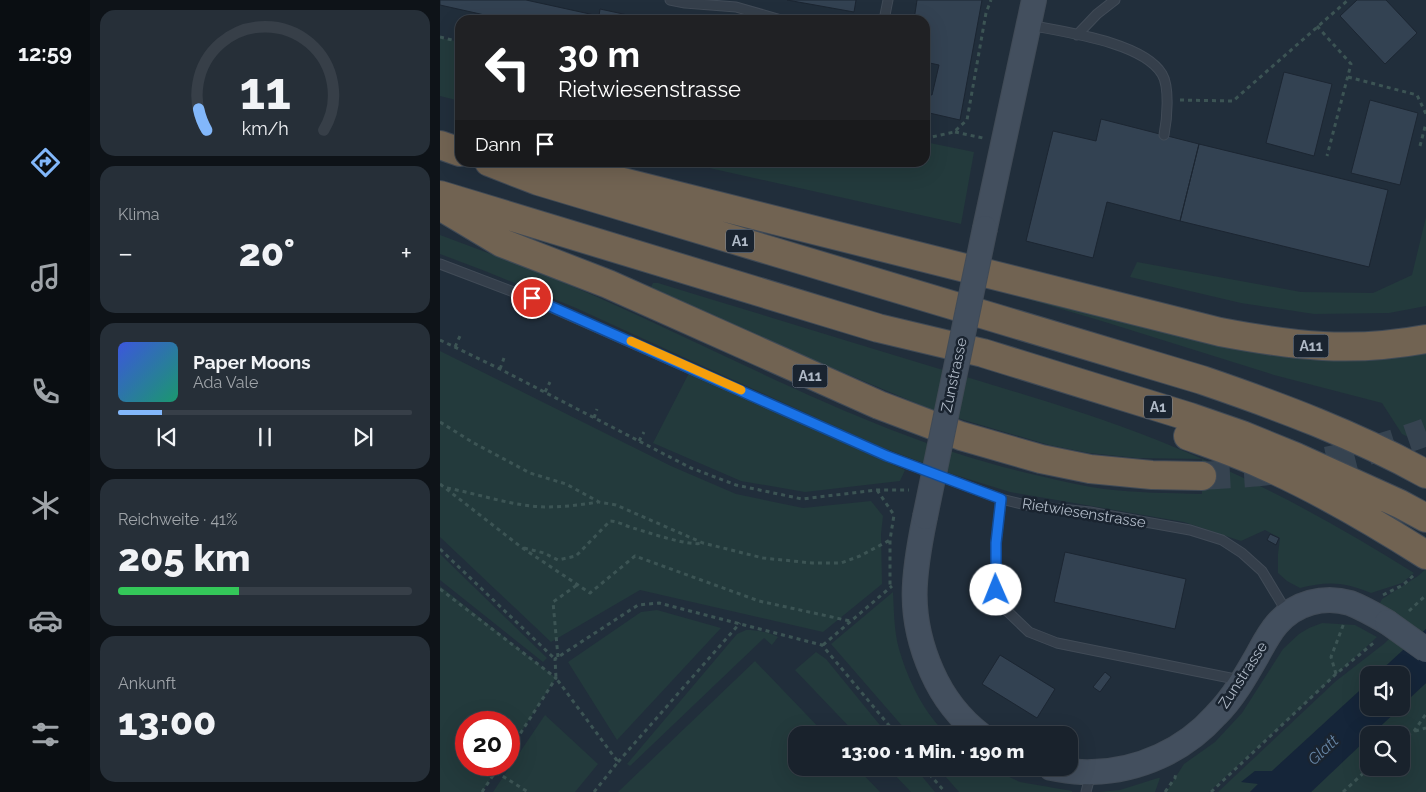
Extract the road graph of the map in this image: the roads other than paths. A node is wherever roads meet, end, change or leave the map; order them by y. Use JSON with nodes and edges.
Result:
{"nodes":[{"id":1,"x":670,"y":0,"type":"edge"},
{"id":2,"x":754,"y":0,"type":"edge"},
{"id":3,"x":888,"y":0,"type":"edge"},
{"id":4,"x":1034,"y":0,"type":"edge"},
{"id":5,"x":1115,"y":0,"type":"edge"},
{"id":6,"x":751,"y":11,"type":"junction"},
{"id":7,"x":764,"y":15,"type":"edge"},
{"id":8,"x":885,"y":15,"type":"edge"},
{"id":9,"x":1028,"y":24,"type":"junction"},
{"id":10,"x":1077,"y":35,"type":"junction"},
{"id":11,"x":1164,"y":135,"type":"dead end"},
{"id":12,"x":440,"y":144,"type":"edge"},
{"id":13,"x":455,"y":146,"type":"edge"},
{"id":14,"x":455,"y":150,"type":"edge"},
{"id":15,"x":501,"y":167,"type":"edge"},
{"id":16,"x":559,"y":167,"type":"edge"},
{"id":17,"x":440,"y":195,"type":"edge"},
{"id":18,"x":440,"y":206,"type":"edge"},
{"id":19,"x":440,"y":264,"type":"edge"},
{"id":20,"x":878,"y":328,"type":"junction"},
{"id":21,"x":1426,"y":339,"type":"edge"},
{"id":22,"x":1426,"y":474,"type":"edge"},
{"id":23,"x":1202,"y":476,"type":"tunnel mouth"},
{"id":24,"x":1001,"y":499,"type":"junction"},
{"id":25,"x":1426,"y":518,"type":"edge"},
{"id":26,"x":1419,"y":556,"type":"edge"},
{"id":27,"x":1288,"y":614,"type":"junction"},
{"id":28,"x":1426,"y":650,"type":"edge"},
{"id":29,"x":1242,"y":681,"type":"junction"},
{"id":30,"x":971,"y":726,"type":"edge"},
{"id":31,"x":1072,"y":776,"type":"edge"},
{"id":32,"x":1088,"y":782,"type":"edge"}],
"edges":[{"from":1,"to":6,"type":"lane"},
{"from":2,"to":6,"type":"lane"},
{"from":3,"to":8,"type":"lane"},
{"from":4,"to":9,"type":"street","name":"Zunstrasse"},
{"from":5,"to":10,"type":"lane"},
{"from":6,"to":7,"type":"lane"},
{"from":9,"to":10,"type":"lane"},
{"from":9,"to":30,"type":"street","name":"Zunstrasse","bridge":true},
{"from":10,"to":11,"type":"lane"},
{"from":12,"to":13,"type":"highway"},
{"from":12,"to":14,"type":"highway"},
{"from":15,"to":22,"type":"highway","number":"A1"},
{"from":16,"to":21,"type":"highway","number":"A11"},
{"from":17,"to":20,"type":"highway","number":"A1"},
{"from":18,"to":23,"type":"highway","number":"A11"},
{"from":19,"to":24,"type":"lane","name":"Rietwiesenstrasse"},
{"from":20,"to":25,"type":"highway","number":"A1"},
{"from":20,"to":26,"type":"highway"},
{"from":24,"to":27,"type":"lane","name":"Rietwiesenstrasse"},
{"from":24,"to":29,"type":"lane"},
{"from":27,"to":28,"type":"street","name":"Zunstrasse","bridge":true},
{"from":27,"to":29,"type":"street","name":"Zunstrasse"},
{"from":29,"to":32,"type":"street","name":"Zunstrasse"},
{"from":31,"to":32,"type":"street","name":"Zunstrasse"}]}
